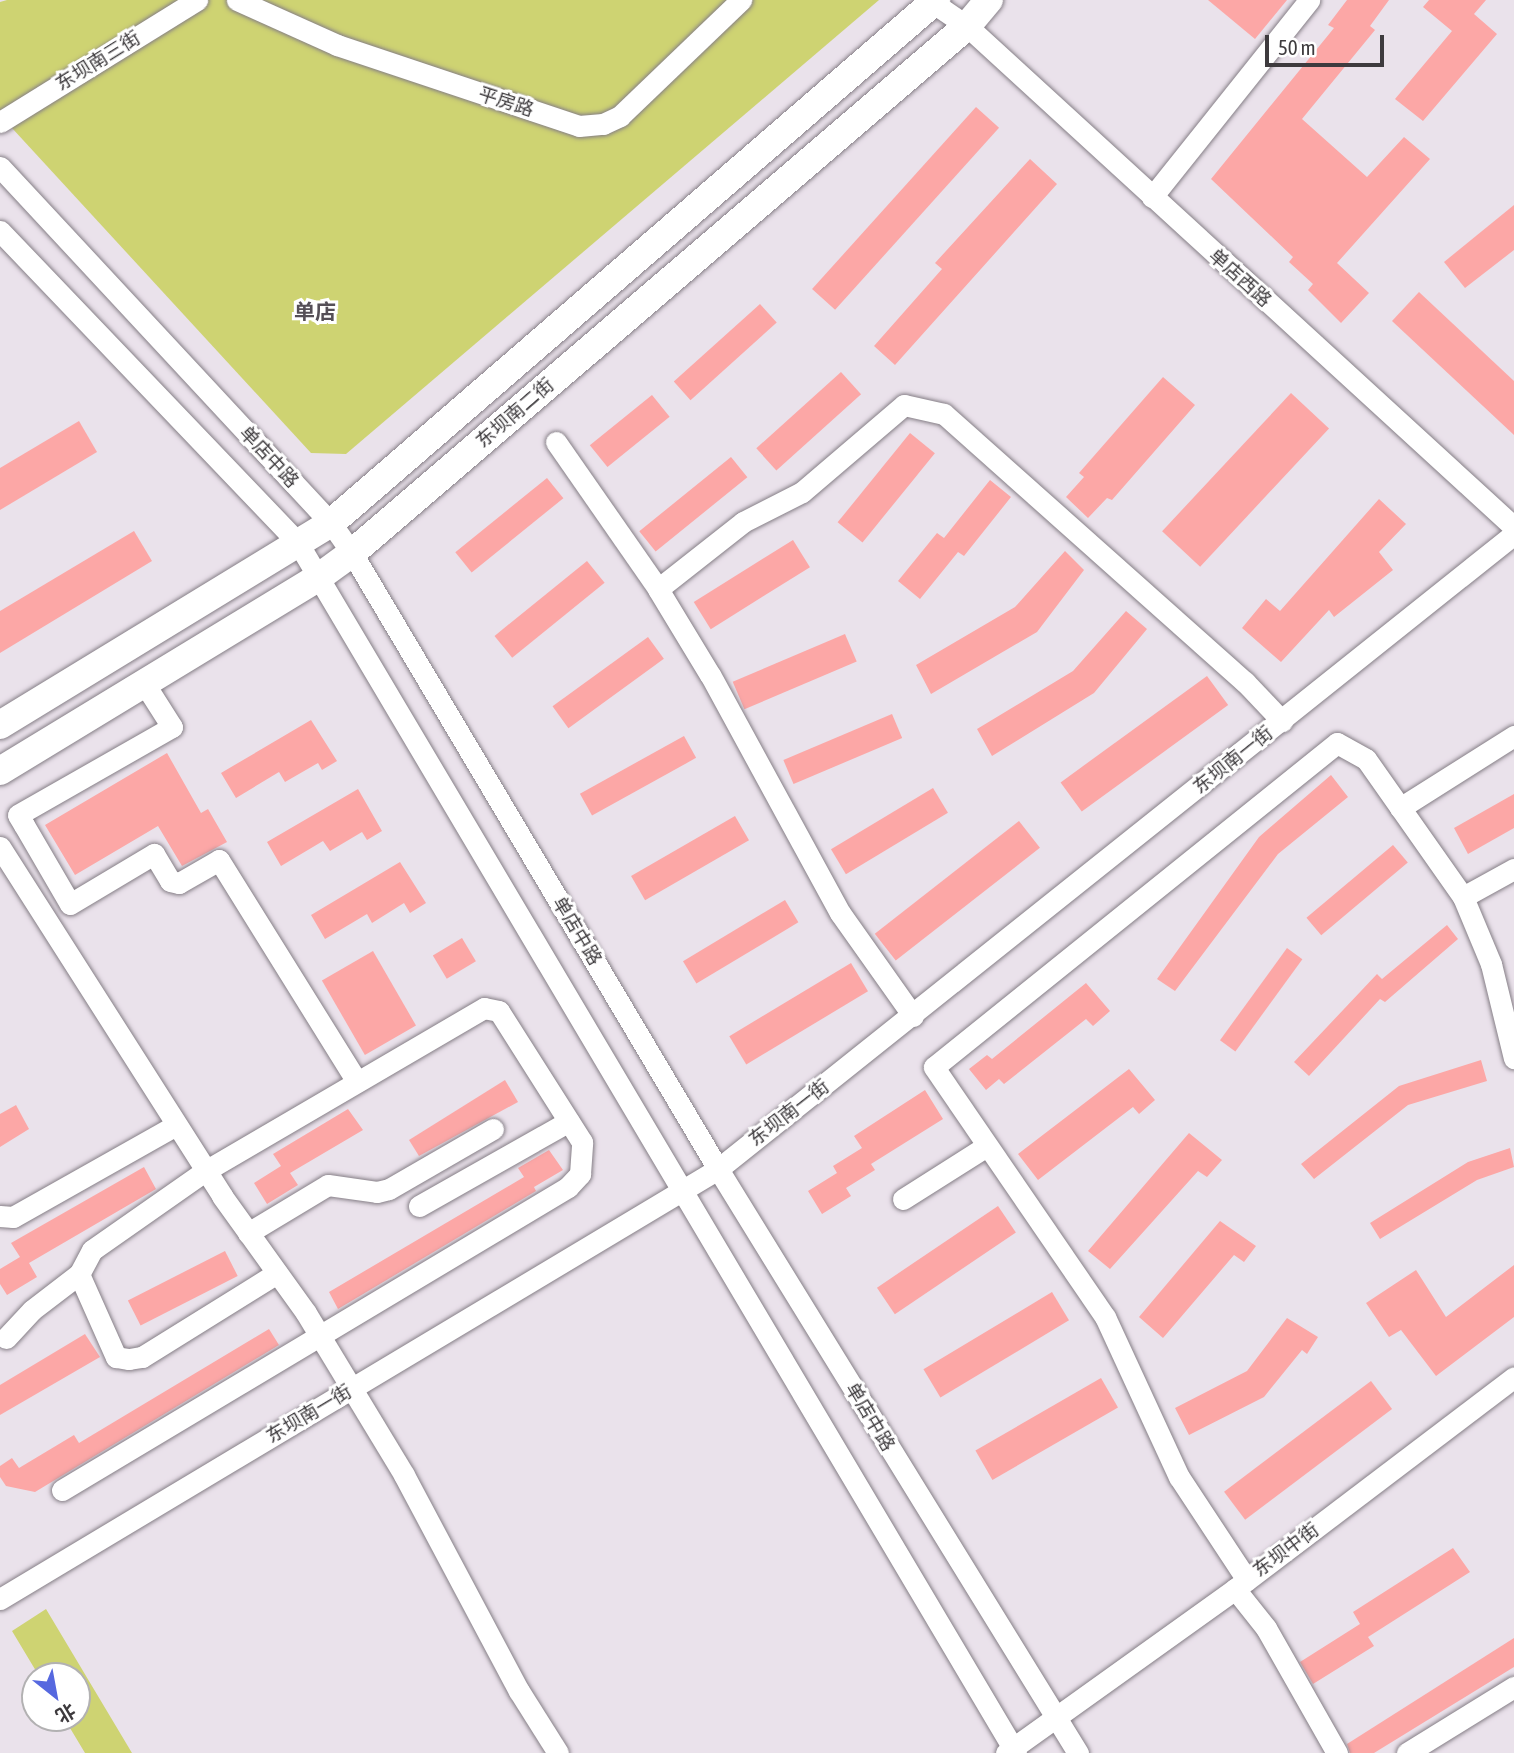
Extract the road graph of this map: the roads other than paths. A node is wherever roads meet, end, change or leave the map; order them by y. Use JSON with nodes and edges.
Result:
{"nodes":[{"id":1,"x":197,"y":0,"type":"edge"},
{"id":2,"x":237,"y":0,"type":"edge"},
{"id":3,"x":741,"y":0,"type":"edge"},
{"id":4,"x":989,"y":0,"type":"edge"},
{"id":5,"x":1309,"y":0,"type":"edge"},
{"id":6,"x":937,"y":1,"type":"edge"},
{"id":7,"x":967,"y":26,"type":"junction"},
{"id":8,"x":0,"y":122,"type":"edge"},
{"id":9,"x":0,"y":167,"type":"edge"},
{"id":10,"x":1152,"y":197,"type":"junction"},
{"id":11,"x":0,"y":231,"type":"edge"},
{"id":12,"x":556,"y":442,"type":"dead end"},
{"id":13,"x":331,"y":523,"type":"junction"},
{"id":14,"x":1514,"y":527,"type":"edge"},
{"id":15,"x":1514,"y":534,"type":"edge"},
{"id":16,"x":298,"y":543,"type":"junction"},
{"id":17,"x":352,"y":552,"type":"junction"},
{"id":18,"x":320,"y":578,"type":"junction"},
{"id":19,"x":658,"y":589,"type":"junction"},
{"id":20,"x":144,"y":683,"type":"junction"},
{"id":21,"x":1282,"y":720,"type":"junction"},
{"id":22,"x":0,"y":725,"type":"edge"},
{"id":23,"x":1514,"y":736,"type":"edge"},
{"id":24,"x":0,"y":771,"type":"edge"},
{"id":25,"x":1400,"y":807,"type":"junction"},
{"id":26,"x":9,"y":819,"type":"edge"},
{"id":27,"x":2,"y":854,"type":"edge"},
{"id":28,"x":1514,"y":869,"type":"edge"},
{"id":29,"x":1463,"y":897,"type":"junction"},
{"id":30,"x":913,"y":1016,"type":"junction"},
{"id":31,"x":1514,"y":1058,"type":"edge"},
{"id":32,"x":357,"y":1082,"type":"junction"},
{"id":33,"x":569,"y":1121,"type":"junction"},
{"id":34,"x":176,"y":1125,"type":"junction"},
{"id":35,"x":492,"y":1129,"type":"dead end"},
{"id":36,"x":985,"y":1147,"type":"junction"},
{"id":37,"x":718,"y":1169,"type":"junction"},
{"id":38,"x":205,"y":1171,"type":"junction"},
{"id":39,"x":680,"y":1192,"type":"junction"},
{"id":40,"x":903,"y":1199,"type":"dead end"},
{"id":41,"x":419,"y":1206,"type":"dead end"},
{"id":42,"x":0,"y":1216,"type":"edge"},
{"id":43,"x":248,"y":1233,"type":"junction"},
{"id":44,"x":277,"y":1273,"type":"junction"},
{"id":45,"x":79,"y":1274,"type":"junction"},
{"id":46,"x":320,"y":1336,"type":"junction"},
{"id":47,"x":6,"y":1338,"type":"dead end"},
{"id":48,"x":1514,"y":1377,"type":"edge"},
{"id":49,"x":352,"y":1388,"type":"junction"},
{"id":50,"x":62,"y":1490,"type":"dead end"},
{"id":51,"x":1241,"y":1585,"type":"junction"},
{"id":52,"x":0,"y":1599,"type":"edge"},
{"id":53,"x":1514,"y":1687,"type":"edge"},
{"id":54,"x":1055,"y":1720,"type":"junction"},
{"id":55,"x":1015,"y":1752,"type":"edge"},
{"id":56,"x":558,"y":1753,"type":"edge"},
{"id":57,"x":1078,"y":1753,"type":"edge"},
{"id":58,"x":1337,"y":1753,"type":"edge"},
{"id":59,"x":1407,"y":1753,"type":"edge"}],
"edges":[{"from":1,"to":8,"type":"street","name":"东坝南三街"},
{"from":2,"to":3,"type":"street","name":"平房路"},
{"from":4,"to":7,"type":"main road","name":"东坝南二街"},
{"from":5,"to":10,"type":"street"},
{"from":6,"to":7,"type":"street","name":"单店西路"},
{"from":6,"to":13,"type":"main road","name":"东坝南二街"},
{"from":7,"to":10,"type":"street","name":"单店西路"},
{"from":7,"to":17,"type":"main road","name":"东坝南二街"},
{"from":9,"to":13,"type":"street","name":"单店中路"},
{"from":10,"to":14,"type":"street","name":"单店西路"},
{"from":11,"to":16,"type":"street","name":"单店中路"},
{"from":12,"to":19,"type":"street"},
{"from":13,"to":16,"type":"main road","name":"东坝南二街"},
{"from":13,"to":17,"type":"street","name":"单店中路"},
{"from":15,"to":21,"type":"street","name":"东坝南一街"},
{"from":16,"to":18,"type":"street","name":"单店中路"},
{"from":16,"to":22,"type":"main road","name":"东坝南二街"},
{"from":17,"to":18,"type":"main road","name":"东坝南二街"},
{"from":17,"to":37,"type":"street","name":"单店中路"},
{"from":18,"to":20,"type":"main road","name":"东坝南二街"},
{"from":18,"to":39,"type":"street","name":"单店中路"},
{"from":19,"to":21,"type":"street"},
{"from":19,"to":30,"type":"street"},
{"from":20,"to":24,"type":"main road","name":"东坝南二街"},
{"from":20,"to":26,"type":"street"},
{"from":21,"to":30,"type":"street","name":"东坝南一街"},
{"from":23,"to":25,"type":"street"},
{"from":25,"to":29,"type":"street"},
{"from":25,"to":36,"type":"street"},
{"from":26,"to":32,"type":"street"},
{"from":27,"to":34,"type":"street"},
{"from":28,"to":29,"type":"street"},
{"from":29,"to":31,"type":"street"},
{"from":30,"to":37,"type":"street","name":"东坝南一街"},
{"from":32,"to":33,"type":"street"},
{"from":32,"to":38,"type":"street"},
{"from":33,"to":41,"type":"street"},
{"from":33,"to":46,"type":"street"},
{"from":34,"to":38,"type":"street"},
{"from":34,"to":42,"type":"street"},
{"from":35,"to":43,"type":"street"},
{"from":36,"to":40,"type":"street"},
{"from":36,"to":51,"type":"street"},
{"from":37,"to":39,"type":"street","name":"东坝南一街"},
{"from":37,"to":54,"type":"street","name":"单店中路"},
{"from":38,"to":43,"type":"street"},
{"from":38,"to":45,"type":"street"},
{"from":39,"to":49,"type":"street","name":"东坝南一街"},
{"from":39,"to":55,"type":"street","name":"单店中路"},
{"from":43,"to":44,"type":"street"},
{"from":44,"to":45,"type":"street"},
{"from":44,"to":46,"type":"street"},
{"from":45,"to":47,"type":"street"},
{"from":46,"to":49,"type":"street"},
{"from":46,"to":50,"type":"street"},
{"from":48,"to":51,"type":"street","name":"东坝中街"},
{"from":49,"to":52,"type":"street","name":"东坝南一街"},
{"from":49,"to":56,"type":"street"},
{"from":51,"to":54,"type":"street","name":"东坝中街"},
{"from":51,"to":58,"type":"street"},
{"from":53,"to":59,"type":"street"},
{"from":54,"to":55,"type":"street","name":"东坝中街"},
{"from":54,"to":57,"type":"street","name":"单店中路"}]}
